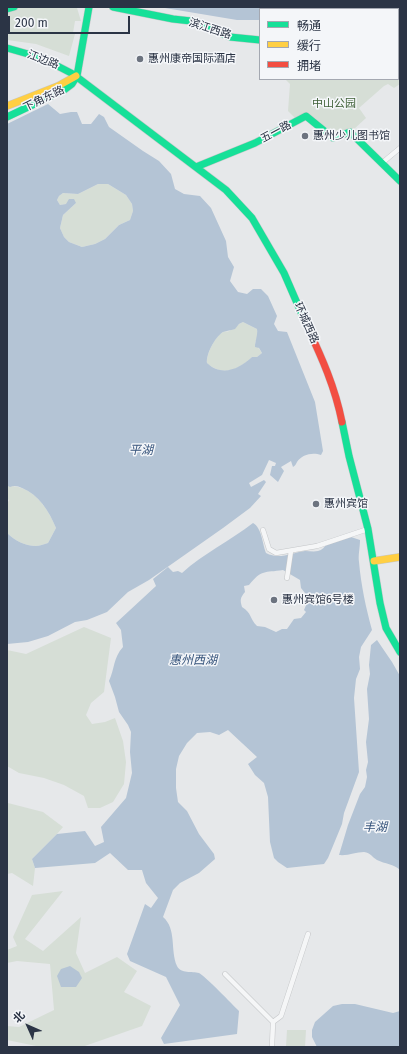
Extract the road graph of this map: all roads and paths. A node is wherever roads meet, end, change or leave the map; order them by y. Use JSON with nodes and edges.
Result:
{"nodes":[{"id":1,"x":14,"y":7,"type":"edge"},
{"id":2,"x":89,"y":7,"type":"edge"},
{"id":3,"x":113,"y":7,"type":"edge"},
{"id":4,"x":7,"y":9,"type":"edge"},
{"id":5,"x":259,"y":40,"type":"edge"},
{"id":6,"x":7,"y":48,"type":"edge"},
{"id":7,"x":77,"y":76,"type":"junction"},
{"id":8,"x":7,"y":106,"type":"edge"},
{"id":9,"x":7,"y":117,"type":"edge"},
{"id":10,"x":400,"y":148,"type":"edge"},
{"id":11,"x":382,"y":163,"type":"junction"},
{"id":12,"x":196,"y":167,"type":"junction"},
{"id":13,"x":400,"y":181,"type":"edge"},
{"id":14,"x":368,"y":529,"type":"junction"},
{"id":15,"x":262,"y":530,"type":"dead end"},
{"id":16,"x":291,"y":551,"type":"junction"},
{"id":17,"x":400,"y":557,"type":"edge"},
{"id":18,"x":374,"y":561,"type":"junction"},
{"id":19,"x":287,"y":578,"type":"dead end"},
{"id":20,"x":400,"y":652,"type":"edge"},
{"id":21,"x":308,"y":934,"type":"dead end"},
{"id":22,"x":225,"y":974,"type":"dead end"},
{"id":23,"x":273,"y":1022,"type":"junction"},
{"id":24,"x":272,"y":1047,"type":"edge"}],
"edges":[{"from":1,"to":4,"type":"main road"},
{"from":2,"to":7,"type":"main road"},
{"from":3,"to":5,"type":"main road","name":"滨江西路"},
{"from":6,"to":7,"type":"main road","name":"江边路"},
{"from":7,"to":8,"type":"main road","name":"下角东路"},
{"from":7,"to":9,"type":"main road","name":"下角东路"},
{"from":7,"to":12,"type":"main road","name":"环城西路"},
{"from":10,"to":11,"type":"street"},
{"from":11,"to":12,"type":"main road","name":"五一路"},
{"from":11,"to":13,"type":"main road"},
{"from":12,"to":14,"type":"main road","name":"环城西路"},
{"from":14,"to":16,"type":"street"},
{"from":14,"to":18,"type":"main road","name":"环城西路"},
{"from":15,"to":16,"type":"street"},
{"from":16,"to":19,"type":"street"},
{"from":17,"to":18,"type":"main road"},
{"from":18,"to":20,"type":"main road","name":"环城西路"},
{"from":21,"to":23,"type":"street"},
{"from":22,"to":23,"type":"street"},
{"from":23,"to":24,"type":"street"}]}
